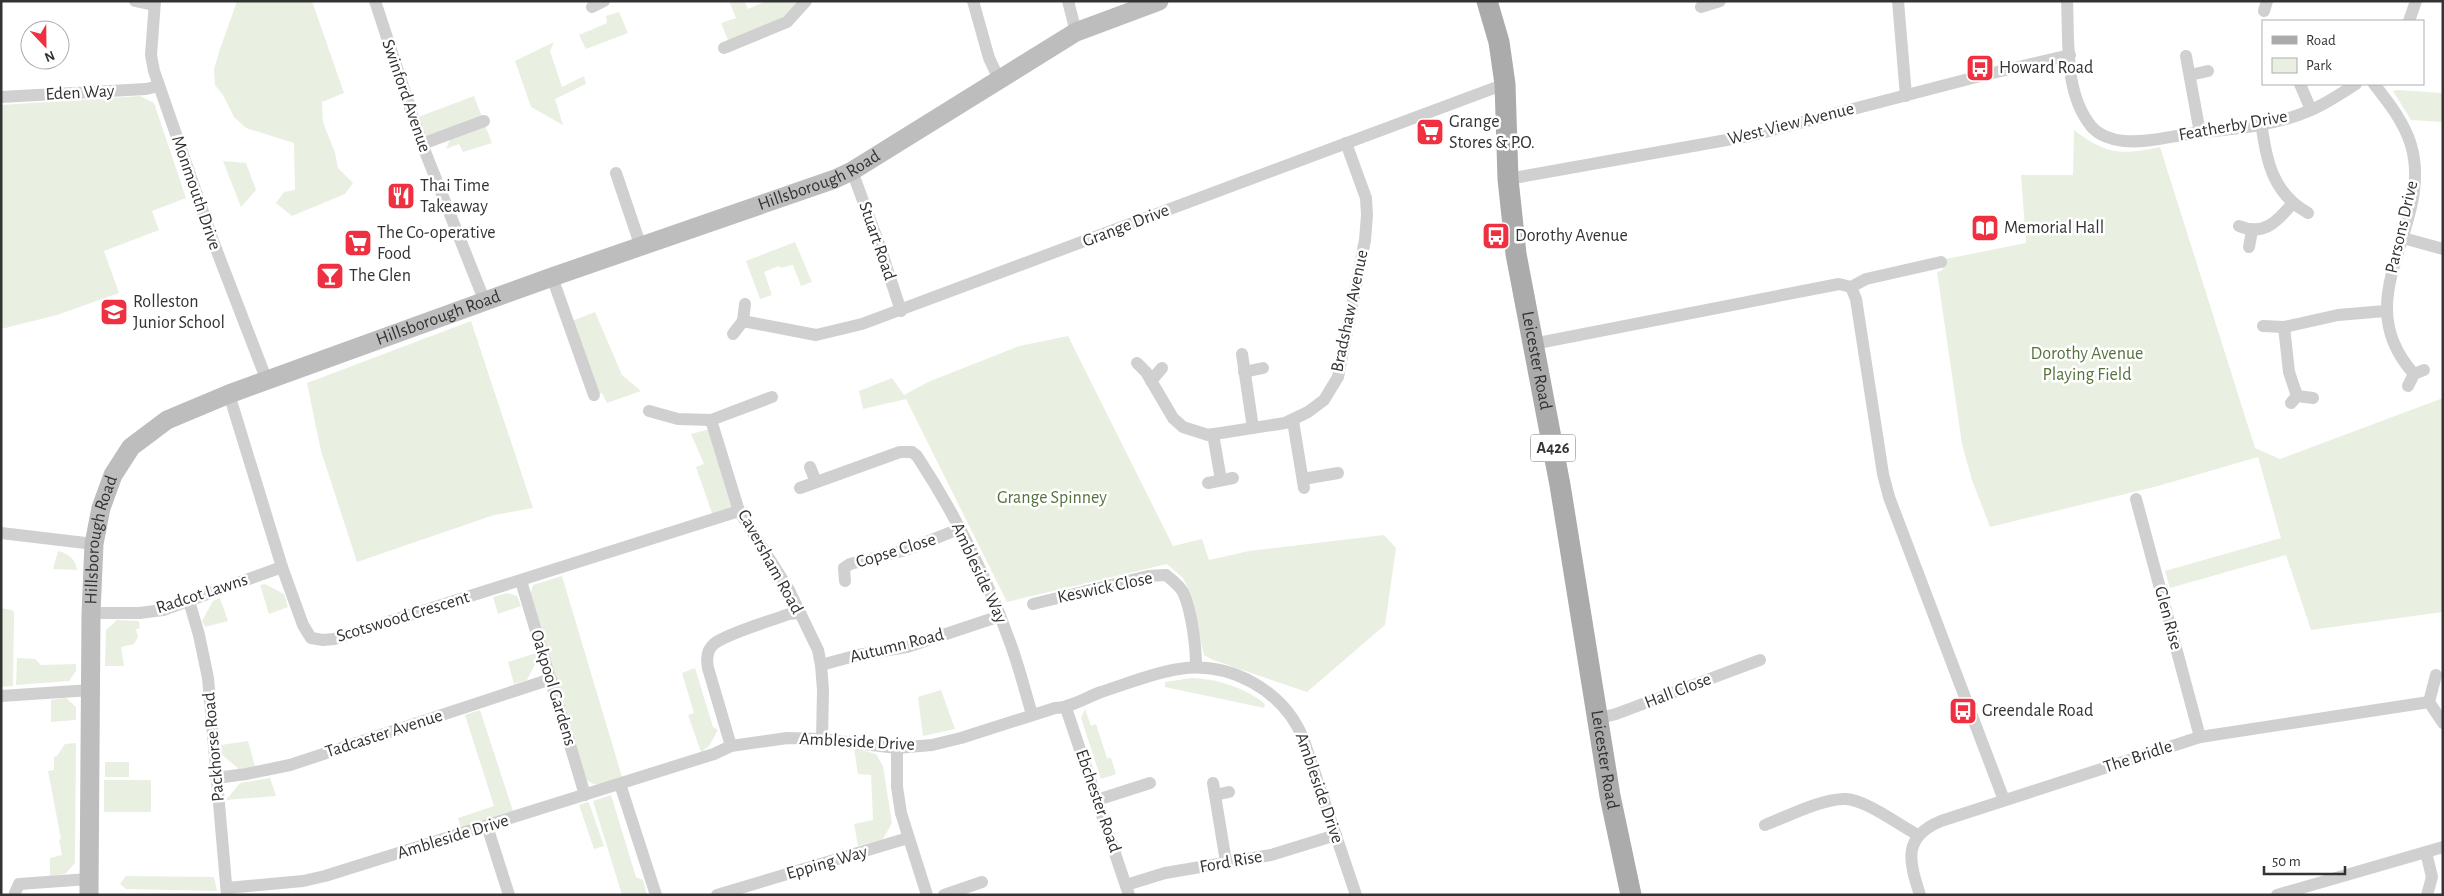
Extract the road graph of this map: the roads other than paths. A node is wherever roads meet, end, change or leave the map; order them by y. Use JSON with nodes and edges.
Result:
{"nodes":[{"id":1,"x":135,"y":1,"type":"edge"},
{"id":2,"x":375,"y":1,"type":"edge"},
{"id":3,"x":806,"y":1,"type":"edge"},
{"id":4,"x":973,"y":1,"type":"edge"},
{"id":5,"x":1068,"y":1,"type":"edge"},
{"id":6,"x":1159,"y":1,"type":"edge"},
{"id":7,"x":1487,"y":1,"type":"edge"},
{"id":8,"x":1720,"y":1,"type":"edge"},
{"id":9,"x":1898,"y":1,"type":"edge"},
{"id":10,"x":2067,"y":1,"type":"edge"},
{"id":11,"x":2416,"y":1,"type":"edge"},
{"id":12,"x":154,"y":3,"type":"edge"},
{"id":13,"x":1701,"y":7,"type":"dead end"},
{"id":14,"x":2409,"y":20,"type":"edge"},
{"id":15,"x":1076,"y":32,"type":"junction"},
{"id":16,"x":724,"y":48,"type":"dead end"},
{"id":17,"x":2070,"y":55,"type":"junction"},
{"id":18,"x":2186,"y":56,"type":"dead end"},
{"id":19,"x":2208,"y":71,"type":"dead end"},
{"id":20,"x":2190,"y":75,"type":"junction"},
{"id":21,"x":1000,"y":79,"type":"junction"},
{"id":22,"x":1505,"y":84,"type":"junction"},
{"id":23,"x":2300,"y":85,"type":"edge"},
{"id":24,"x":2354,"y":85,"type":"edge"},
{"id":25,"x":2375,"y":85,"type":"edge"},
{"id":26,"x":159,"y":86,"type":"junction"},
{"id":27,"x":1906,"y":96,"type":"junction"},
{"id":28,"x":1,"y":97,"type":"edge"},
{"id":29,"x":2311,"y":110,"type":"junction"},
{"id":30,"x":484,"y":122,"type":"dead end"},
{"id":31,"x":2261,"y":124,"type":"junction"},
{"id":32,"x":2200,"y":133,"type":"junction"},
{"id":33,"x":1346,"y":143,"type":"junction"},
{"id":34,"x":422,"y":144,"type":"junction"},
{"id":35,"x":852,"y":171,"type":"junction"},
{"id":36,"x":616,"y":173,"type":"dead end"},
{"id":37,"x":1508,"y":179,"type":"junction"},
{"id":38,"x":2292,"y":204,"type":"junction"},
{"id":39,"x":2308,"y":213,"type":"dead end"},
{"id":40,"x":2238,"y":226,"type":"dead end"},
{"id":41,"x":2252,"y":231,"type":"junction"},
{"id":42,"x":2403,"y":238,"type":"junction"},
{"id":43,"x":641,"y":247,"type":"junction"},
{"id":44,"x":2249,"y":247,"type":"dead end"},
{"id":45,"x":2443,"y":249,"type":"edge"},
{"id":46,"x":1941,"y":262,"type":"dead end"},
{"id":47,"x":552,"y":277,"type":"junction"},
{"id":48,"x":1851,"y":287,"type":"junction"},
{"id":49,"x":485,"y":302,"type":"junction"},
{"id":50,"x":745,"y":304,"type":"dead end"},
{"id":51,"x":901,"y":311,"type":"junction"},
{"id":52,"x":2385,"y":311,"type":"junction"},
{"id":53,"x":742,"y":321,"type":"junction"},
{"id":54,"x":2263,"y":326,"type":"dead end"},
{"id":55,"x":2284,"y":327,"type":"junction"},
{"id":56,"x":733,"y":334,"type":"dead end"},
{"id":57,"x":1533,"y":344,"type":"junction"},
{"id":58,"x":1242,"y":354,"type":"dead end"},
{"id":59,"x":1137,"y":362,"type":"dead end"},
{"id":60,"x":1162,"y":368,"type":"dead end"},
{"id":61,"x":1263,"y":368,"type":"dead end"},
{"id":62,"x":1244,"y":372,"type":"junction"},
{"id":63,"x":267,"y":380,"type":"junction"},
{"id":64,"x":1151,"y":382,"type":"junction"},
{"id":65,"x":2408,"y":386,"type":"dead end"},
{"id":66,"x":228,"y":394,"type":"junction"},
{"id":67,"x":594,"y":395,"type":"dead end"},
{"id":68,"x":772,"y":397,"type":"dead end"},
{"id":69,"x":2313,"y":398,"type":"dead end"},
{"id":70,"x":648,"y":411,"type":"dead end"},
{"id":71,"x":711,"y":420,"type":"junction"},
{"id":72,"x":1293,"y":420,"type":"junction"},
{"id":73,"x":1254,"y":428,"type":"junction"},
{"id":74,"x":1213,"y":434,"type":"junction"},
{"id":75,"x":810,"y":466,"type":"dead end"},
{"id":76,"x":1338,"y":473,"type":"dead end"},
{"id":77,"x":816,"y":482,"type":"junction"},
{"id":78,"x":1208,"y":483,"type":"dead end"},
{"id":79,"x":800,"y":488,"type":"dead end"},
{"id":80,"x":2136,"y":499,"type":"dead end"},
{"id":81,"x":739,"y":511,"type":"junction"},
{"id":82,"x":959,"y":529,"type":"junction"},
{"id":83,"x":1,"y":533,"type":"edge"},
{"id":84,"x":94,"y":544,"type":"junction"},
{"id":85,"x":282,"y":567,"type":"junction"},
{"id":86,"x":841,"y":570,"type":"dead end"},
{"id":87,"x":521,"y":581,"type":"junction"},
{"id":88,"x":189,"y":601,"type":"junction"},
{"id":89,"x":1033,"y":604,"type":"dead end"},
{"id":90,"x":91,"y":613,"type":"junction"},
{"id":91,"x":798,"y":613,"type":"junction"},
{"id":92,"x":1000,"y":616,"type":"junction"},
{"id":93,"x":1760,"y":660,"type":"dead end"},
{"id":94,"x":822,"y":666,"type":"junction"},
{"id":95,"x":1196,"y":667,"type":"junction"},
{"id":96,"x":2436,"y":675,"type":"dead end"},
{"id":97,"x":551,"y":679,"type":"junction"},
{"id":98,"x":91,"y":690,"type":"junction"},
{"id":99,"x":1,"y":696,"type":"edge"},
{"id":100,"x":2430,"y":702,"type":"junction"},
{"id":101,"x":1066,"y":708,"type":"junction"},
{"id":102,"x":1032,"y":714,"type":"junction"},
{"id":103,"x":1596,"y":719,"type":"junction"},
{"id":104,"x":2443,"y":723,"type":"edge"},
{"id":105,"x":2200,"y":737,"type":"junction"},
{"id":106,"x":822,"y":739,"type":"junction"},
{"id":107,"x":731,"y":746,"type":"junction"},
{"id":108,"x":897,"y":748,"type":"junction"},
{"id":109,"x":216,"y":778,"type":"junction"},
{"id":110,"x":1150,"y":783,"type":"dead end"},
{"id":111,"x":620,"y":784,"type":"junction"},
{"id":112,"x":1229,"y":792,"type":"dead end"},
{"id":113,"x":585,"y":795,"type":"junction"},
{"id":114,"x":1097,"y":800,"type":"junction"},
{"id":115,"x":2004,"y":800,"type":"junction"},
{"id":116,"x":1765,"y":825,"type":"dead end"},
{"id":117,"x":488,"y":826,"type":"junction"},
{"id":118,"x":1336,"y":835,"type":"junction"},
{"id":119,"x":1918,"y":835,"type":"junction"},
{"id":120,"x":908,"y":838,"type":"junction"},
{"id":121,"x":2443,"y":847,"type":"edge"},
{"id":122,"x":2426,"y":852,"type":"junction"},
{"id":123,"x":1226,"y":862,"type":"junction"},
{"id":124,"x":982,"y":882,"type":"dead end"},
{"id":125,"x":15,"y":884,"type":"dead end"},
{"id":126,"x":89,"y":887,"type":"edge"},
{"id":127,"x":1127,"y":890,"type":"edge"},
{"id":128,"x":227,"y":892,"type":"edge"},
{"id":129,"x":509,"y":895,"type":"edge"},
{"id":130,"x":656,"y":895,"type":"edge"},
{"id":131,"x":717,"y":895,"type":"edge"},
{"id":132,"x":927,"y":895,"type":"edge"},
{"id":133,"x":944,"y":895,"type":"edge"},
{"id":134,"x":1356,"y":895,"type":"edge"},
{"id":135,"x":1631,"y":895,"type":"edge"},
{"id":136,"x":1920,"y":895,"type":"edge"},
{"id":137,"x":2277,"y":895,"type":"edge"},
{"id":138,"x":2427,"y":895,"type":"edge"}],
"edges":[{"from":1,"to":12,"type":"street"},
{"from":2,"to":34,"type":"street","name":"Swinford Avenue"},
{"from":3,"to":16,"type":"street"},
{"from":4,"to":21,"type":"street"},
{"from":5,"to":15,"type":"street"},
{"from":6,"to":15,"type":"street","name":"Hillsborough Road"},
{"from":7,"to":22,"type":"main road","name":"Leicester Road","number":"A426"},
{"from":8,"to":13,"type":"street"},
{"from":9,"to":27,"type":"street"},
{"from":10,"to":17,"type":"street"},
{"from":11,"to":14,"type":"street"},
{"from":12,"to":26,"type":"street","name":"Monmouth Drive"},
{"from":15,"to":21,"type":"street","name":"Hillsborough Road"},
{"from":17,"to":27,"type":"street","name":"West View Avenue"},
{"from":17,"to":32,"type":"street","name":"Featherby Drive"},
{"from":18,"to":20,"type":"street"},
{"from":19,"to":20,"type":"street"},
{"from":20,"to":32,"type":"street"},
{"from":21,"to":35,"type":"street","name":"Hillsborough Road"},
{"from":22,"to":33,"type":"street","name":"Grange Drive"},
{"from":22,"to":37,"type":"main road","name":"Leicester Road","number":"A426"},
{"from":23,"to":29,"type":"street"},
{"from":24,"to":29,"type":"street","name":"Featherby Drive"},
{"from":25,"to":42,"type":"street","name":"Parsons Drive"},
{"from":26,"to":28,"type":"street","name":"Eden Way"},
{"from":26,"to":63,"type":"street","name":"Monmouth Drive"},
{"from":27,"to":37,"type":"street","name":"West View Avenue"},
{"from":29,"to":31,"type":"street","name":"Featherby Drive"},
{"from":30,"to":34,"type":"street"},
{"from":31,"to":32,"type":"street","name":"Featherby Drive"},
{"from":31,"to":38,"type":"street"},
{"from":33,"to":51,"type":"street","name":"Grange Drive"},
{"from":33,"to":72,"type":"street","name":"Bradshaw Avenue"},
{"from":34,"to":49,"type":"street","name":"Swinford Avenue"},
{"from":35,"to":43,"type":"street","name":"Hillsborough Road"},
{"from":35,"to":51,"type":"street","name":"Stuart Road"},
{"from":36,"to":43,"type":"street"},
{"from":37,"to":57,"type":"main road","name":"Leicester Road","number":"A426"},
{"from":38,"to":39,"type":"street"},
{"from":38,"to":41,"type":"street"},
{"from":40,"to":41,"type":"street"},
{"from":41,"to":44,"type":"street"},
{"from":42,"to":45,"type":"street"},
{"from":42,"to":52,"type":"street","name":"Parsons Drive"},
{"from":43,"to":47,"type":"street","name":"Hillsborough Road"},
{"from":46,"to":48,"type":"street"},
{"from":47,"to":49,"type":"street","name":"Hillsborough Road"},
{"from":47,"to":67,"type":"street"},
{"from":48,"to":57,"type":"street"},
{"from":48,"to":115,"type":"street"},
{"from":49,"to":63,"type":"street","name":"Hillsborough Road"},
{"from":50,"to":53,"type":"street"},
{"from":51,"to":53,"type":"street","name":"Grange Drive"},
{"from":52,"to":55,"type":"street"},
{"from":52,"to":65,"type":"street","name":"Parsons Drive"},
{"from":53,"to":56,"type":"street"},
{"from":54,"to":55,"type":"street"},
{"from":55,"to":69,"type":"street"},
{"from":57,"to":103,"type":"main road","name":"Leicester Road","number":"A426"},
{"from":58,"to":62,"type":"street"},
{"from":59,"to":64,"type":"street","name":"Bradshaw Avenue"},
{"from":60,"to":64,"type":"street"},
{"from":61,"to":62,"type":"street"},
{"from":62,"to":73,"type":"street"},
{"from":63,"to":66,"type":"street","name":"Hillsborough Road"},
{"from":64,"to":74,"type":"street","name":"Bradshaw Avenue"},
{"from":66,"to":84,"type":"street","name":"Hillsborough Road"},
{"from":66,"to":85,"type":"street","name":"Scotswood Crescent"},
{"from":68,"to":71,"type":"street"},
{"from":70,"to":71,"type":"street"},
{"from":71,"to":81,"type":"street","name":"Caversham Road"},
{"from":72,"to":73,"type":"street","name":"Bradshaw Avenue"},
{"from":72,"to":76,"type":"street"},
{"from":73,"to":74,"type":"street","name":"Bradshaw Avenue"},
{"from":74,"to":78,"type":"street"},
{"from":75,"to":77,"type":"street"},
{"from":77,"to":79,"type":"street"},
{"from":77,"to":82,"type":"street","name":"Ambleside Way"},
{"from":80,"to":105,"type":"street","name":"Glen Rise"},
{"from":81,"to":87,"type":"street","name":"Scotswood Crescent"},
{"from":81,"to":91,"type":"street","name":"Caversham Road"},
{"from":82,"to":86,"type":"street","name":"Copse Close"},
{"from":82,"to":92,"type":"street","name":"Ambleside Way"},
{"from":83,"to":84,"type":"street"},
{"from":84,"to":90,"type":"street","name":"Hillsborough Road"},
{"from":85,"to":87,"type":"street","name":"Scotswood Crescent"},
{"from":85,"to":88,"type":"street","name":"Radcot Lawns"},
{"from":87,"to":97,"type":"street","name":"Oakpool Gardens"},
{"from":88,"to":90,"type":"street","name":"Radcot Lawns"},
{"from":88,"to":109,"type":"street","name":"Packhorse Road"},
{"from":89,"to":95,"type":"street","name":"Keswick Close"},
{"from":90,"to":98,"type":"street","name":"Hillsborough Road"},
{"from":91,"to":94,"type":"street","name":"Caversham Road"},
{"from":91,"to":107,"type":"street"},
{"from":92,"to":94,"type":"street","name":"Autumn Road"},
{"from":92,"to":102,"type":"street","name":"Ambleside Way"},
{"from":93,"to":103,"type":"street","name":"Hall Close"},
{"from":94,"to":106,"type":"street","name":"Caversham Road"},
{"from":95,"to":101,"type":"street","name":"Ambleside Drive"},
{"from":95,"to":118,"type":"street","name":"Ambleside Drive"},
{"from":96,"to":100,"type":"street"},
{"from":97,"to":109,"type":"street","name":"Tadcaster Avenue"},
{"from":97,"to":113,"type":"street","name":"Oakpool Gardens"},
{"from":98,"to":99,"type":"street"},
{"from":98,"to":126,"type":"street","name":"Hillsborough Road"},
{"from":100,"to":104,"type":"street"},
{"from":100,"to":105,"type":"street","name":"The Bridle"},
{"from":101,"to":102,"type":"street","name":"Ambleside Drive"},
{"from":101,"to":114,"type":"street","name":"Ebchester Road"},
{"from":102,"to":108,"type":"street","name":"Ambleside Drive"},
{"from":103,"to":135,"type":"main road","name":"Leicester Road","number":"A426"},
{"from":105,"to":115,"type":"street","name":"The Bridle"},
{"from":106,"to":107,"type":"street","name":"Ambleside Drive"},
{"from":106,"to":108,"type":"street","name":"Ambleside Drive"},
{"from":107,"to":111,"type":"street","name":"Ambleside Drive"},
{"from":108,"to":120,"type":"street"},
{"from":109,"to":128,"type":"street","name":"Packhorse Road"},
{"from":110,"to":114,"type":"street"},
{"from":111,"to":113,"type":"street","name":"Ambleside Drive"},
{"from":111,"to":130,"type":"street"},
{"from":112,"to":123,"type":"street"},
{"from":113,"to":117,"type":"street","name":"Ambleside Drive"},
{"from":114,"to":127,"type":"street","name":"Ebchester Road"},
{"from":115,"to":119,"type":"street","name":"The Bridle"},
{"from":116,"to":119,"type":"street"},
{"from":117,"to":128,"type":"street","name":"Ambleside Drive"},
{"from":117,"to":129,"type":"street"},
{"from":118,"to":123,"type":"street","name":"Ford Rise"},
{"from":118,"to":134,"type":"street","name":"Ambleside Drive"},
{"from":119,"to":136,"type":"street"},
{"from":120,"to":131,"type":"street","name":"Epping Way"},
{"from":120,"to":132,"type":"street"},
{"from":121,"to":122,"type":"street"},
{"from":122,"to":137,"type":"street"},
{"from":122,"to":138,"type":"street"},
{"from":123,"to":127,"type":"street","name":"Ford Rise"},
{"from":124,"to":133,"type":"street"},
{"from":125,"to":126,"type":"street"}]}
